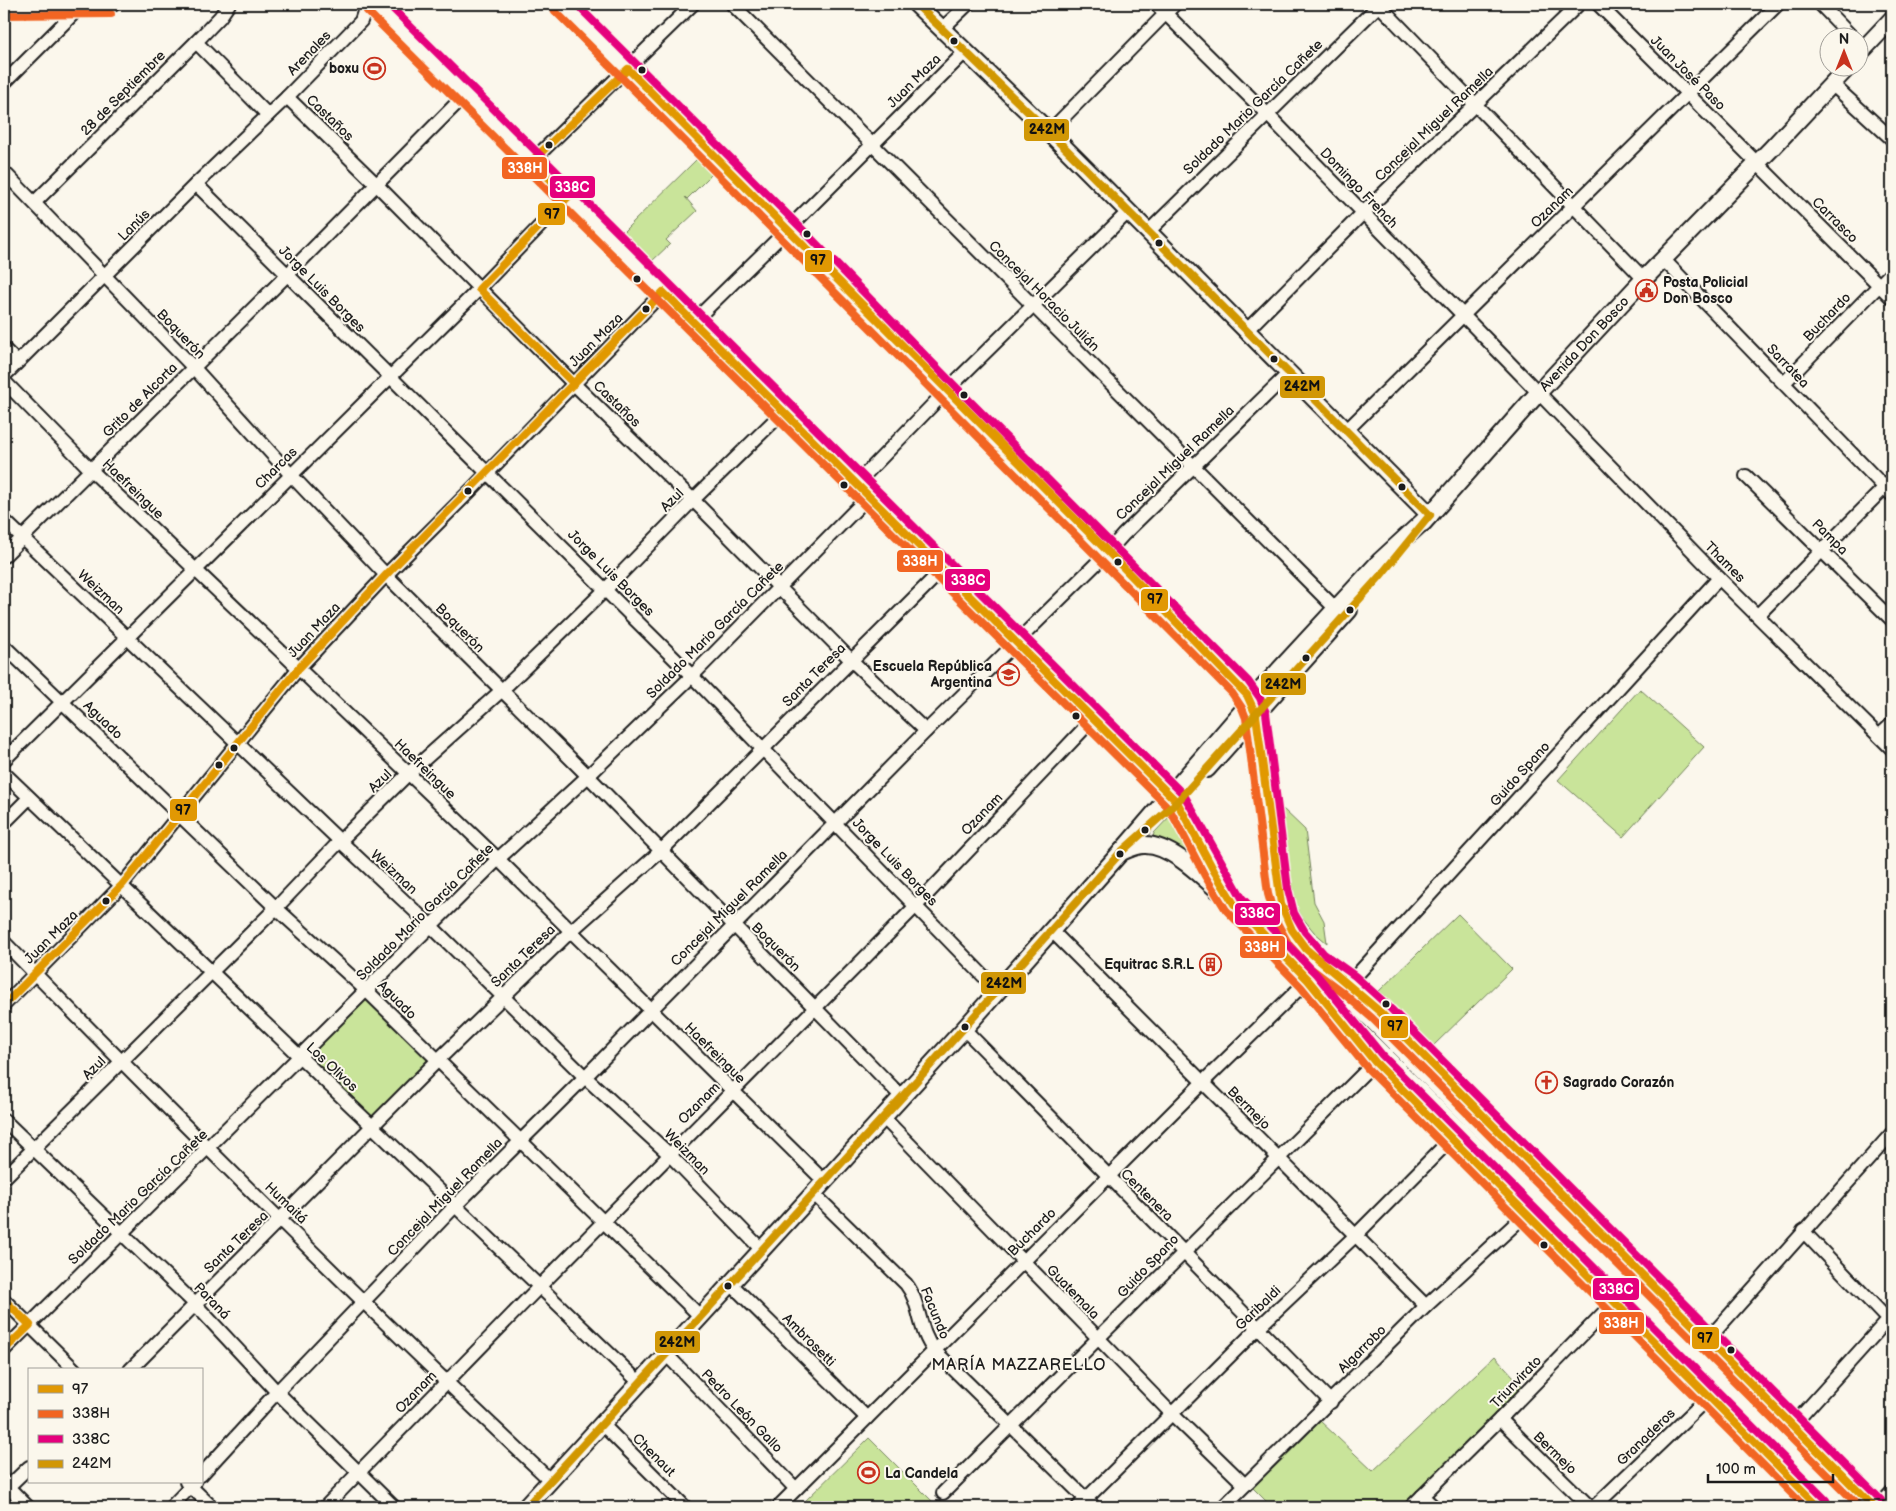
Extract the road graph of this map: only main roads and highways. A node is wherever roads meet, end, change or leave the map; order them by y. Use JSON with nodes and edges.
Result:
{"nodes":[{"id":1,"x":83,"y":4,"type":"edge"},
{"id":2,"x":111,"y":4,"type":"edge"},
{"id":3,"x":374,"y":4,"type":"edge"},
{"id":4,"x":562,"y":4,"type":"edge"},
{"id":5,"x":916,"y":4,"type":"edge"},
{"id":6,"x":4,"y":5,"type":"edge"},
{"id":7,"x":1892,"y":19,"type":"edge"},
{"id":8,"x":1868,"y":39,"type":"edge"},
{"id":9,"x":1838,"y":78,"type":"edge"},
{"id":10,"x":1430,"y":515,"type":"junction"},
{"id":11,"x":1254,"y":709,"type":"junction"},
{"id":12,"x":1173,"y":799,"type":"junction"},
{"id":13,"x":1122,"y":852,"type":"junction"},
{"id":14,"x":1234,"y":904,"type":"junction"},
{"id":15,"x":1537,"y":1207,"type":"junction"},
{"id":16,"x":1609,"y":1243,"type":"road end"},
{"id":17,"x":1627,"y":1288,"type":"junction"},
{"id":18,"x":1709,"y":1369,"type":"junction"},
{"id":19,"x":1811,"y":1500,"type":"edge"},
{"id":20,"x":534,"y":1505,"type":"edge"},
{"id":21,"x":1836,"y":1507,"type":"edge"},
{"id":22,"x":1855,"y":1507,"type":"edge"}],
"edges":[{"from":1,"to":2,"type":"main road"},
{"from":1,"to":6,"type":"main road"},
{"from":3,"to":12,"type":"main road"},
{"from":4,"to":11,"type":"main road"},
{"from":5,"to":10,"type":"main road"},
{"from":7,"to":8,"type":"main road"},
{"from":9,"to":10,"type":"main road","name":"Avenida Don Bosco"},
{"from":10,"to":11,"type":"main road","name":"Avenida Don Bosco"},
{"from":10,"to":11,"type":"main road","name":"Avenida Don Bosco"},
{"from":11,"to":12,"type":"main road","name":"Avenida Don Bosco"},
{"from":11,"to":15,"type":"main road"},
{"from":12,"to":13,"type":"main road","name":"Avenida Don Bosco"},
{"from":12,"to":14,"type":"main road"},
{"from":13,"to":14,"type":"main road"},
{"from":13,"to":20,"type":"main road","name":"Avenida Don Bosco"},
{"from":14,"to":15,"type":"main road"},
{"from":15,"to":16,"type":"main road"},
{"from":15,"to":17,"type":"main road"},
{"from":17,"to":18,"type":"main road"},
{"from":17,"to":18,"type":"main road"},
{"from":18,"to":19,"type":"main road"},
{"from":18,"to":22,"type":"main road"},
{"from":19,"to":21,"type":"main road"}]}
